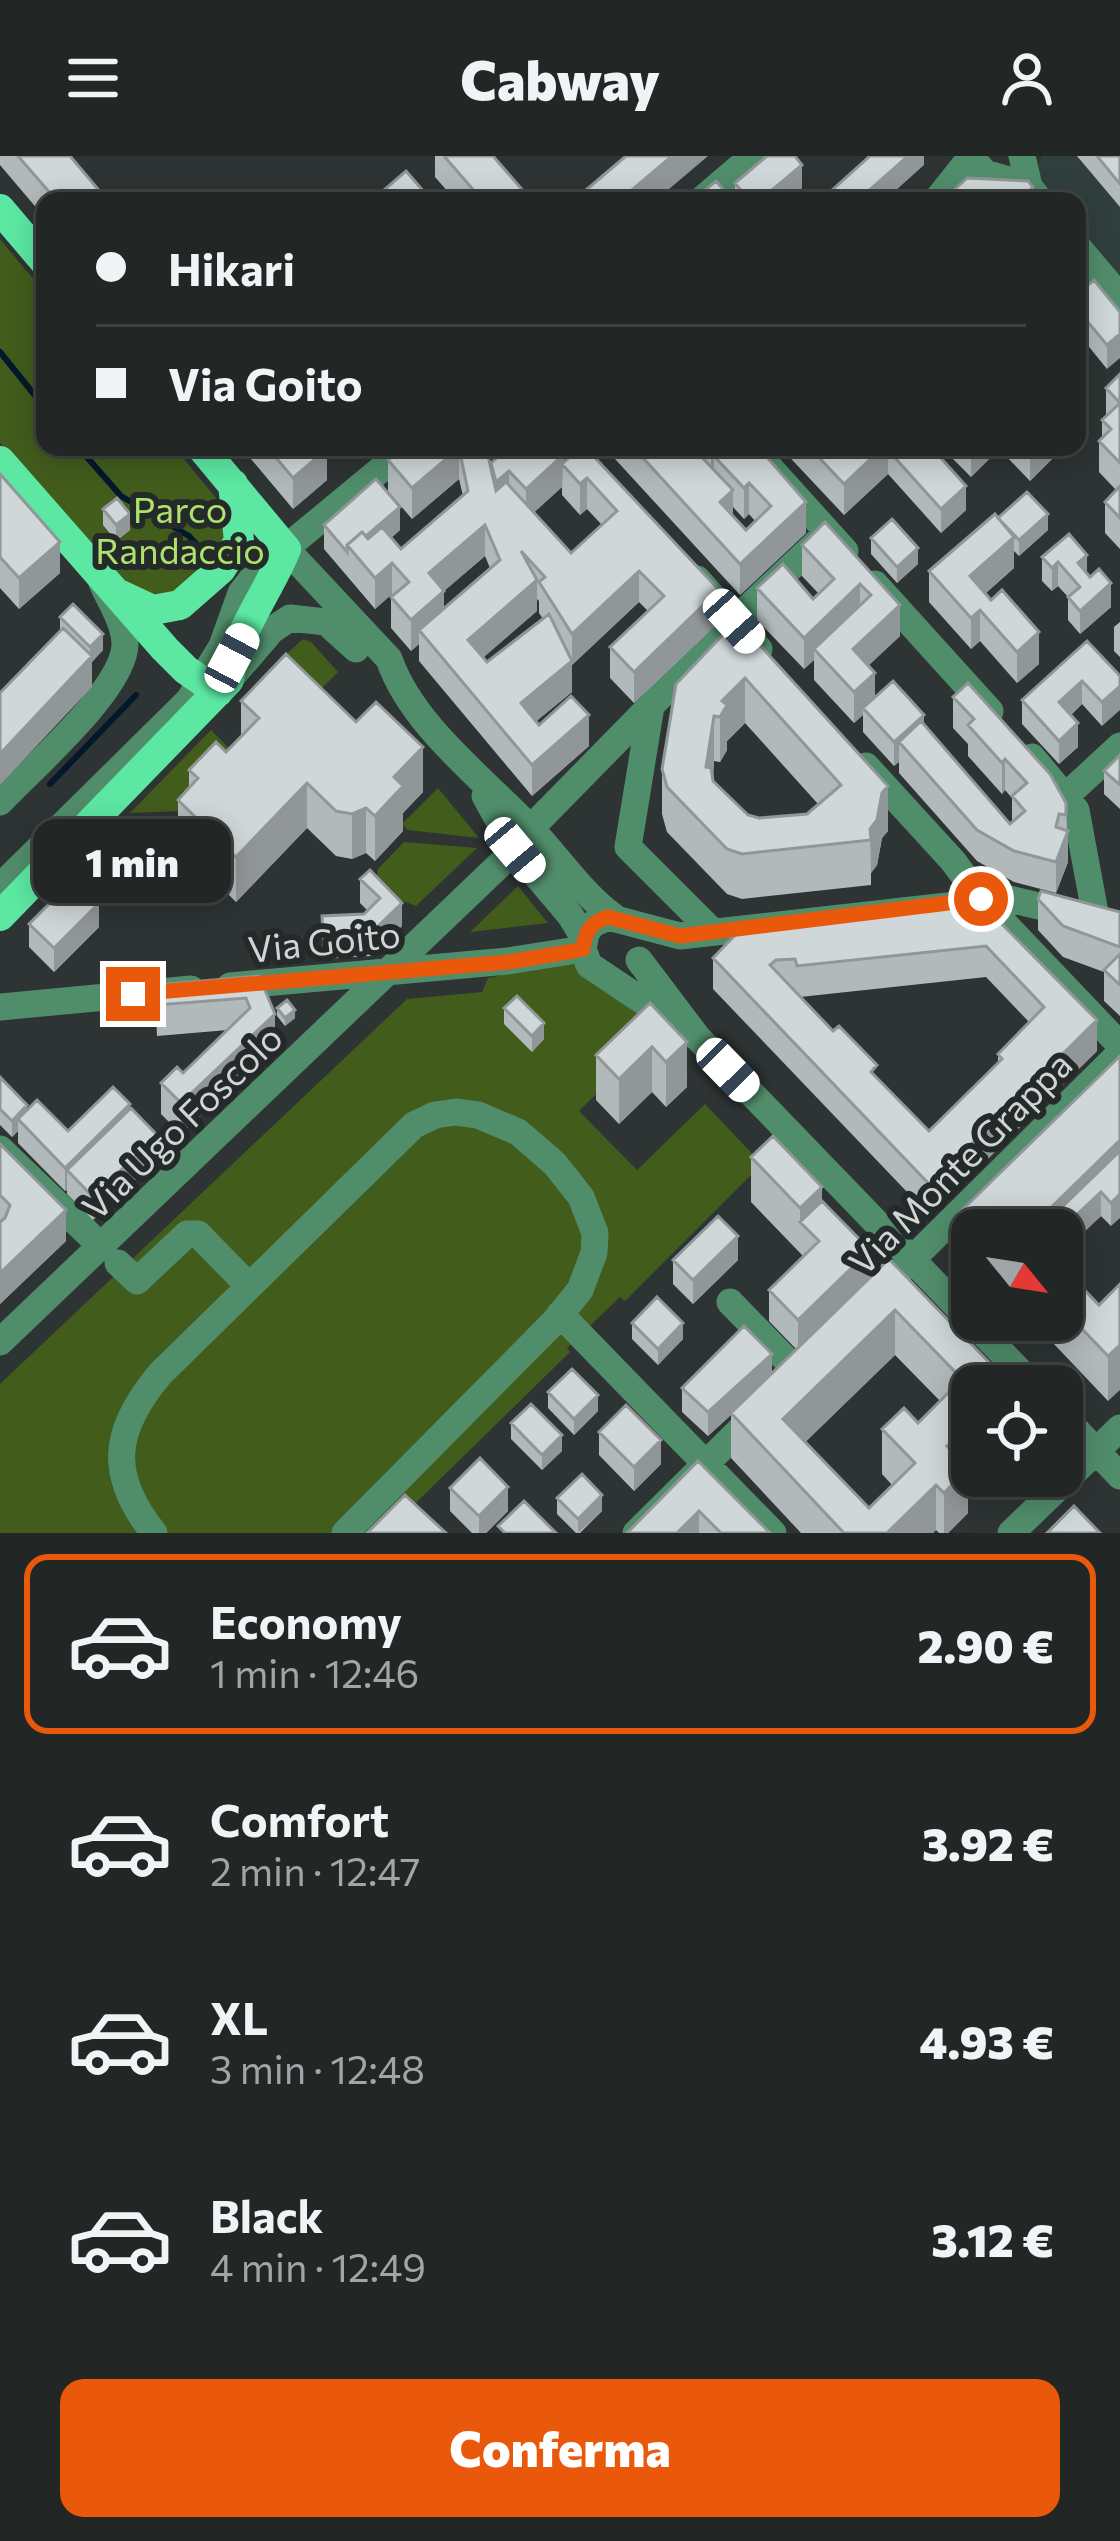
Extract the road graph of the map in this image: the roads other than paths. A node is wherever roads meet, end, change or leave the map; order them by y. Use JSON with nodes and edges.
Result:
{"nodes":[{"id":1,"x":753,"y":156,"type":"edge"},
{"id":2,"x":1021,"y":156,"type":"edge"},
{"id":3,"x":981,"y":166,"type":"edge"},
{"id":4,"x":711,"y":192,"type":"edge"},
{"id":5,"x":946,"y":192,"type":"edge"},
{"id":6,"x":1030,"y":192,"type":"edge"},
{"id":7,"x":1033,"y":192,"type":"edge"},
{"id":8,"x":0,"y":209,"type":"edge"},
{"id":9,"x":36,"y":251,"type":"edge"},
{"id":10,"x":1086,"y":257,"type":"edge"},
{"id":11,"x":1120,"y":297,"type":"edge"},
{"id":12,"x":209,"y":456,"type":"edge"},
{"id":13,"x":398,"y":456,"type":"edge"},
{"id":14,"x":760,"y":456,"type":"edge"},
{"id":15,"x":0,"y":461,"type":"edge"},
{"id":16,"x":232,"y":484,"type":"junction"},
{"id":17,"x":829,"y":532,"type":"junction"},
{"id":18,"x":286,"y":549,"type":"junction"},
{"id":19,"x":671,"y":551,"type":"edge"},
{"id":20,"x":107,"y":583,"type":"junction"},
{"id":21,"x":734,"y":621,"type":"junction"},
{"id":22,"x":165,"y":649,"type":"junction"},
{"id":23,"x":781,"y":673,"type":"edge"},
{"id":24,"x":397,"y":682,"type":"junction"},
{"id":25,"x":216,"y":685,"type":"junction"},
{"id":26,"x":651,"y":706,"type":"junction"},
{"id":27,"x":175,"y":713,"type":"junction"},
{"id":28,"x":844,"y":741,"type":"edge"},
{"id":29,"x":1120,"y":746,"type":"edge"},
{"id":30,"x":1067,"y":795,"type":"junction"},
{"id":31,"x":0,"y":802,"type":"edge"},
{"id":32,"x":523,"y":839,"type":"junction"},
{"id":33,"x":12,"y":858,"type":"edge"},
{"id":34,"x":0,"y":887,"type":"edge"},
{"id":35,"x":981,"y":899,"type":"junction"},
{"id":36,"x":0,"y":916,"type":"edge"},
{"id":37,"x":622,"y":919,"type":"junction"},
{"id":38,"x":1108,"y":921,"type":"edge"},
{"id":39,"x":713,"y":932,"type":"junction"},
{"id":40,"x":680,"y":936,"type":"junction"},
{"id":41,"x":584,"y":944,"type":"junction"},
{"id":42,"x":640,"y":957,"type":"junction"},
{"id":43,"x":387,"y":970,"type":"junction"},
{"id":44,"x":608,"y":976,"type":"junction"},
{"id":45,"x":0,"y":1007,"type":"edge"},
{"id":46,"x":698,"y":1038,"type":"junction"},
{"id":47,"x":1120,"y":1049,"type":"edge"},
{"id":48,"x":0,"y":1149,"type":"edge"},
{"id":49,"x":110,"y":1255,"type":"junction"},
{"id":50,"x":913,"y":1258,"type":"junction"},
{"id":51,"x":249,"y":1286,"type":"junction"},
{"id":52,"x":730,"y":1302,"type":"dead end"},
{"id":53,"x":862,"y":1309,"type":"edge"},
{"id":54,"x":570,"y":1324,"type":"junction"},
{"id":55,"x":0,"y":1342,"type":"edge"},
{"id":56,"x":1014,"y":1365,"type":"edge"},
{"id":57,"x":1120,"y":1428,"type":"edge"},
{"id":58,"x":1083,"y":1437,"type":"edge"},
{"id":59,"x":1096,"y":1451,"type":"junction"},
{"id":60,"x":705,"y":1465,"type":"junction"},
{"id":61,"x":1120,"y":1476,"type":"edge"},
{"id":62,"x":154,"y":1533,"type":"edge"},
{"id":63,"x":345,"y":1533,"type":"edge"},
{"id":64,"x":636,"y":1533,"type":"edge"},
{"id":65,"x":773,"y":1533,"type":"edge"},
{"id":66,"x":1011,"y":1533,"type":"edge"}],
"edges":[{"from":1,"to":4,"type":"street"},
{"from":2,"to":3,"type":"street"},
{"from":2,"to":7,"type":"street"},
{"from":3,"to":5,"type":"street"},
{"from":3,"to":6,"type":"street"},
{"from":8,"to":9,"type":"main road"},
{"from":10,"to":11,"type":"street"},
{"from":12,"to":16,"type":"main road"},
{"from":13,"to":18,"type":"street"},
{"from":14,"to":17,"type":"street"},
{"from":15,"to":20,"type":"main road"},
{"from":16,"to":18,"type":"main road"},
{"from":16,"to":20,"type":"main road"},
{"from":17,"to":21,"type":"street","name":"Via Ugo Foscolo"},
{"from":17,"to":30,"type":"street"},
{"from":18,"to":24,"type":"street"},
{"from":18,"to":25,"type":"main road"},
{"from":19,"to":21,"type":"street"},
{"from":20,"to":22,"type":"main road"},
{"from":20,"to":31,"type":"street"},
{"from":21,"to":23,"type":"street"},
{"from":21,"to":26,"type":"street","name":"Via Ugo Foscolo"},
{"from":22,"to":25,"type":"main road"},
{"from":22,"to":27,"type":"street"},
{"from":24,"to":25,"type":"street"},
{"from":24,"to":32,"type":"street"},
{"from":25,"to":27,"type":"street"},
{"from":25,"to":36,"type":"main road"},
{"from":26,"to":32,"type":"street","name":"Via Ugo Foscolo"},
{"from":26,"to":39,"type":"street"},
{"from":27,"to":33,"type":"street"},
{"from":28,"to":35,"type":"street"},
{"from":29,"to":30,"type":"street"},
{"from":30,"to":38,"type":"street"},
{"from":32,"to":37,"type":"street"},
{"from":32,"to":41,"type":"street"},
{"from":32,"to":43,"type":"street","name":"Via Ugo Foscolo"},
{"from":33,"to":34,"type":"street"},
{"from":35,"to":38,"type":"street"},
{"from":35,"to":39,"type":"street"},
{"from":35,"to":47,"type":"street"},
{"from":37,"to":40,"type":"street"},
{"from":37,"to":41,"type":"street"},
{"from":37,"to":42,"type":"street"},
{"from":39,"to":40,"type":"street"},
{"from":40,"to":42,"type":"street"},
{"from":41,"to":43,"type":"street","name":"Via Goito"},
{"from":41,"to":44,"type":"street"},
{"from":42,"to":44,"type":"street"},
{"from":42,"to":46,"type":"street"},
{"from":43,"to":45,"type":"street","name":"Via Goito"},
{"from":43,"to":49,"type":"street","name":"Via Ugo Foscolo"},
{"from":44,"to":46,"type":"street"},
{"from":46,"to":50,"type":"street"},
{"from":47,"to":50,"type":"street","name":"Via Monte Grappa"},
{"from":48,"to":49,"type":"street"},
{"from":49,"to":51,"type":"street"},
{"from":49,"to":55,"type":"street","name":"Via Ugo Foscolo"},
{"from":50,"to":53,"type":"street","name":"Via Monte Grappa"},
{"from":50,"to":56,"type":"street"},
{"from":51,"to":54,"type":"street"},
{"from":51,"to":62,"type":"street"},
{"from":52,"to":60,"type":"street"},
{"from":54,"to":60,"type":"street"},
{"from":54,"to":63,"type":"street"},
{"from":57,"to":59,"type":"street"},
{"from":58,"to":59,"type":"street"},
{"from":59,"to":61,"type":"street"},
{"from":59,"to":66,"type":"street"},
{"from":60,"to":64,"type":"street"},
{"from":60,"to":65,"type":"street"}]}
